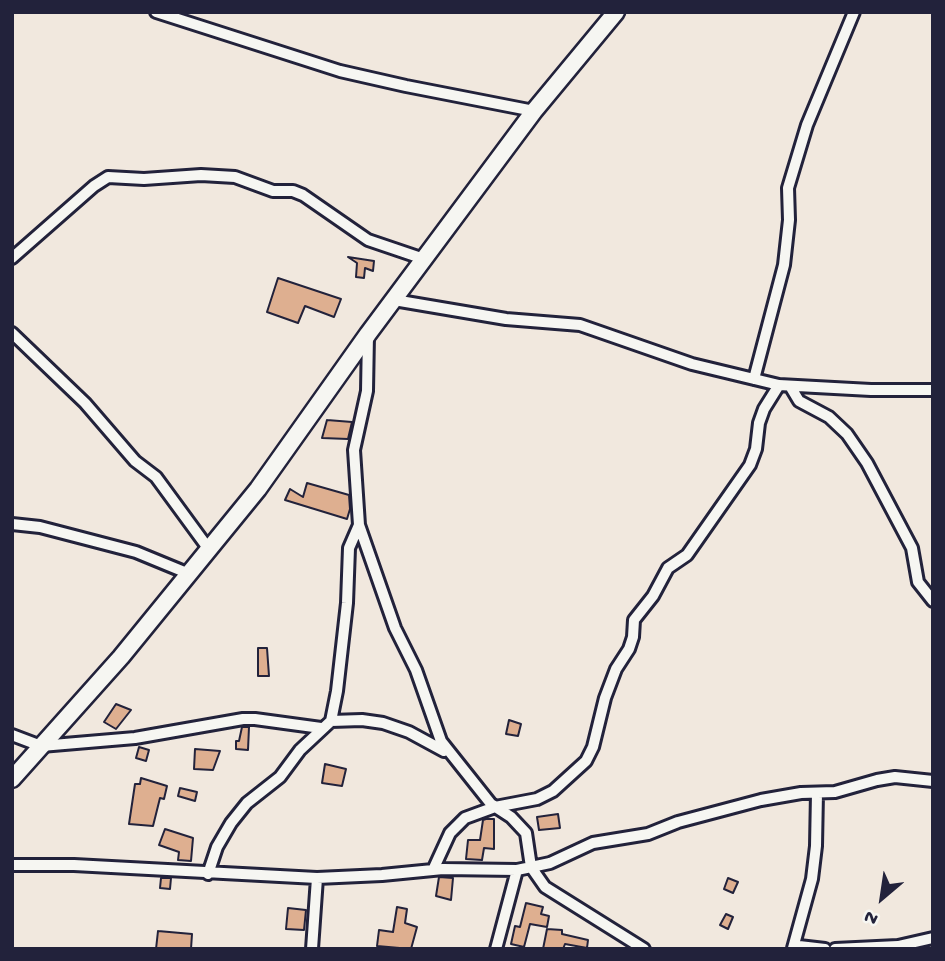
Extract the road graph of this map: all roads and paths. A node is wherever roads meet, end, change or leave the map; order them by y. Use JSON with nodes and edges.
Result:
{"nodes":[{"id":1,"x":156,"y":12,"type":"edge"},
{"id":2,"x":616,"y":12,"type":"edge"},
{"id":3,"x":854,"y":12,"type":"edge"},
{"id":4,"x":534,"y":111,"type":"junction"},
{"id":5,"x":12,"y":258,"type":"edge"},
{"id":6,"x":424,"y":259,"type":"junction"},
{"id":7,"x":394,"y":300,"type":"junction"},
{"id":8,"x":12,"y":333,"type":"edge"},
{"id":9,"x":368,"y":334,"type":"junction"},
{"id":10,"x":754,"y":379,"type":"junction"},
{"id":11,"x":785,"y":386,"type":"junction"},
{"id":12,"x":933,"y":390,"type":"edge"},
{"id":13,"x":12,"y":524,"type":"edge"},
{"id":14,"x":359,"y":525,"type":"junction"},
{"id":15,"x":208,"y":548,"type":"junction"},
{"id":16,"x":187,"y":573,"type":"junction"},
{"id":17,"x":933,"y":601,"type":"edge"},
{"id":18,"x":326,"y":725,"type":"junction"},
{"id":19,"x":12,"y":735,"type":"edge"},
{"id":20,"x":41,"y":746,"type":"junction"},
{"id":21,"x":450,"y":754,"type":"junction"},
{"id":22,"x":12,"y":779,"type":"edge"},
{"id":23,"x":933,"y":781,"type":"edge"},
{"id":24,"x":817,"y":793,"type":"junction"},
{"id":25,"x":495,"y":807,"type":"junction"},
{"id":26,"x":12,"y":865,"type":"edge"},
{"id":27,"x":531,"y":867,"type":"junction"},
{"id":28,"x":433,"y":870,"type":"junction"},
{"id":29,"x":517,"y":870,"type":"junction"},
{"id":30,"x":208,"y":874,"type":"junction"},
{"id":31,"x":317,"y":878,"type":"junction"},
{"id":32,"x":933,"y":938,"type":"edge"},
{"id":33,"x":793,"y":948,"type":"edge"},
{"id":34,"x":312,"y":949,"type":"edge"},
{"id":35,"x":496,"y":949,"type":"edge"},
{"id":36,"x":644,"y":949,"type":"edge"},
{"id":37,"x":825,"y":949,"type":"edge"},
{"id":38,"x":835,"y":949,"type":"edge"}],
"edges":[{"from":1,"to":4,"type":"street"},
{"from":2,"to":4,"type":"street"},
{"from":3,"to":10,"type":"street"},
{"from":4,"to":6,"type":"street"},
{"from":5,"to":6,"type":"street"},
{"from":6,"to":7,"type":"street"},
{"from":7,"to":9,"type":"street"},
{"from":7,"to":10,"type":"street"},
{"from":8,"to":15,"type":"street"},
{"from":9,"to":14,"type":"street"},
{"from":9,"to":15,"type":"street"},
{"from":10,"to":11,"type":"street"},
{"from":11,"to":12,"type":"street"},
{"from":11,"to":17,"type":"street"},
{"from":11,"to":25,"type":"street"},
{"from":13,"to":16,"type":"street"},
{"from":14,"to":18,"type":"street"},
{"from":14,"to":21,"type":"street"},
{"from":15,"to":16,"type":"street"},
{"from":16,"to":20,"type":"street"},
{"from":18,"to":20,"type":"street"},
{"from":18,"to":21,"type":"street"},
{"from":18,"to":30,"type":"street"},
{"from":19,"to":20,"type":"street"},
{"from":20,"to":22,"type":"street"},
{"from":21,"to":25,"type":"street"},
{"from":23,"to":24,"type":"street"},
{"from":24,"to":27,"type":"street"},
{"from":24,"to":33,"type":"street"},
{"from":25,"to":27,"type":"street"},
{"from":25,"to":28,"type":"street"},
{"from":26,"to":30,"type":"street"},
{"from":27,"to":29,"type":"street"},
{"from":27,"to":36,"type":"street"},
{"from":28,"to":29,"type":"street"},
{"from":28,"to":31,"type":"street"},
{"from":29,"to":35,"type":"street"},
{"from":30,"to":31,"type":"street"},
{"from":31,"to":34,"type":"street"},
{"from":32,"to":38,"type":"street"},
{"from":33,"to":37,"type":"street"}]}
